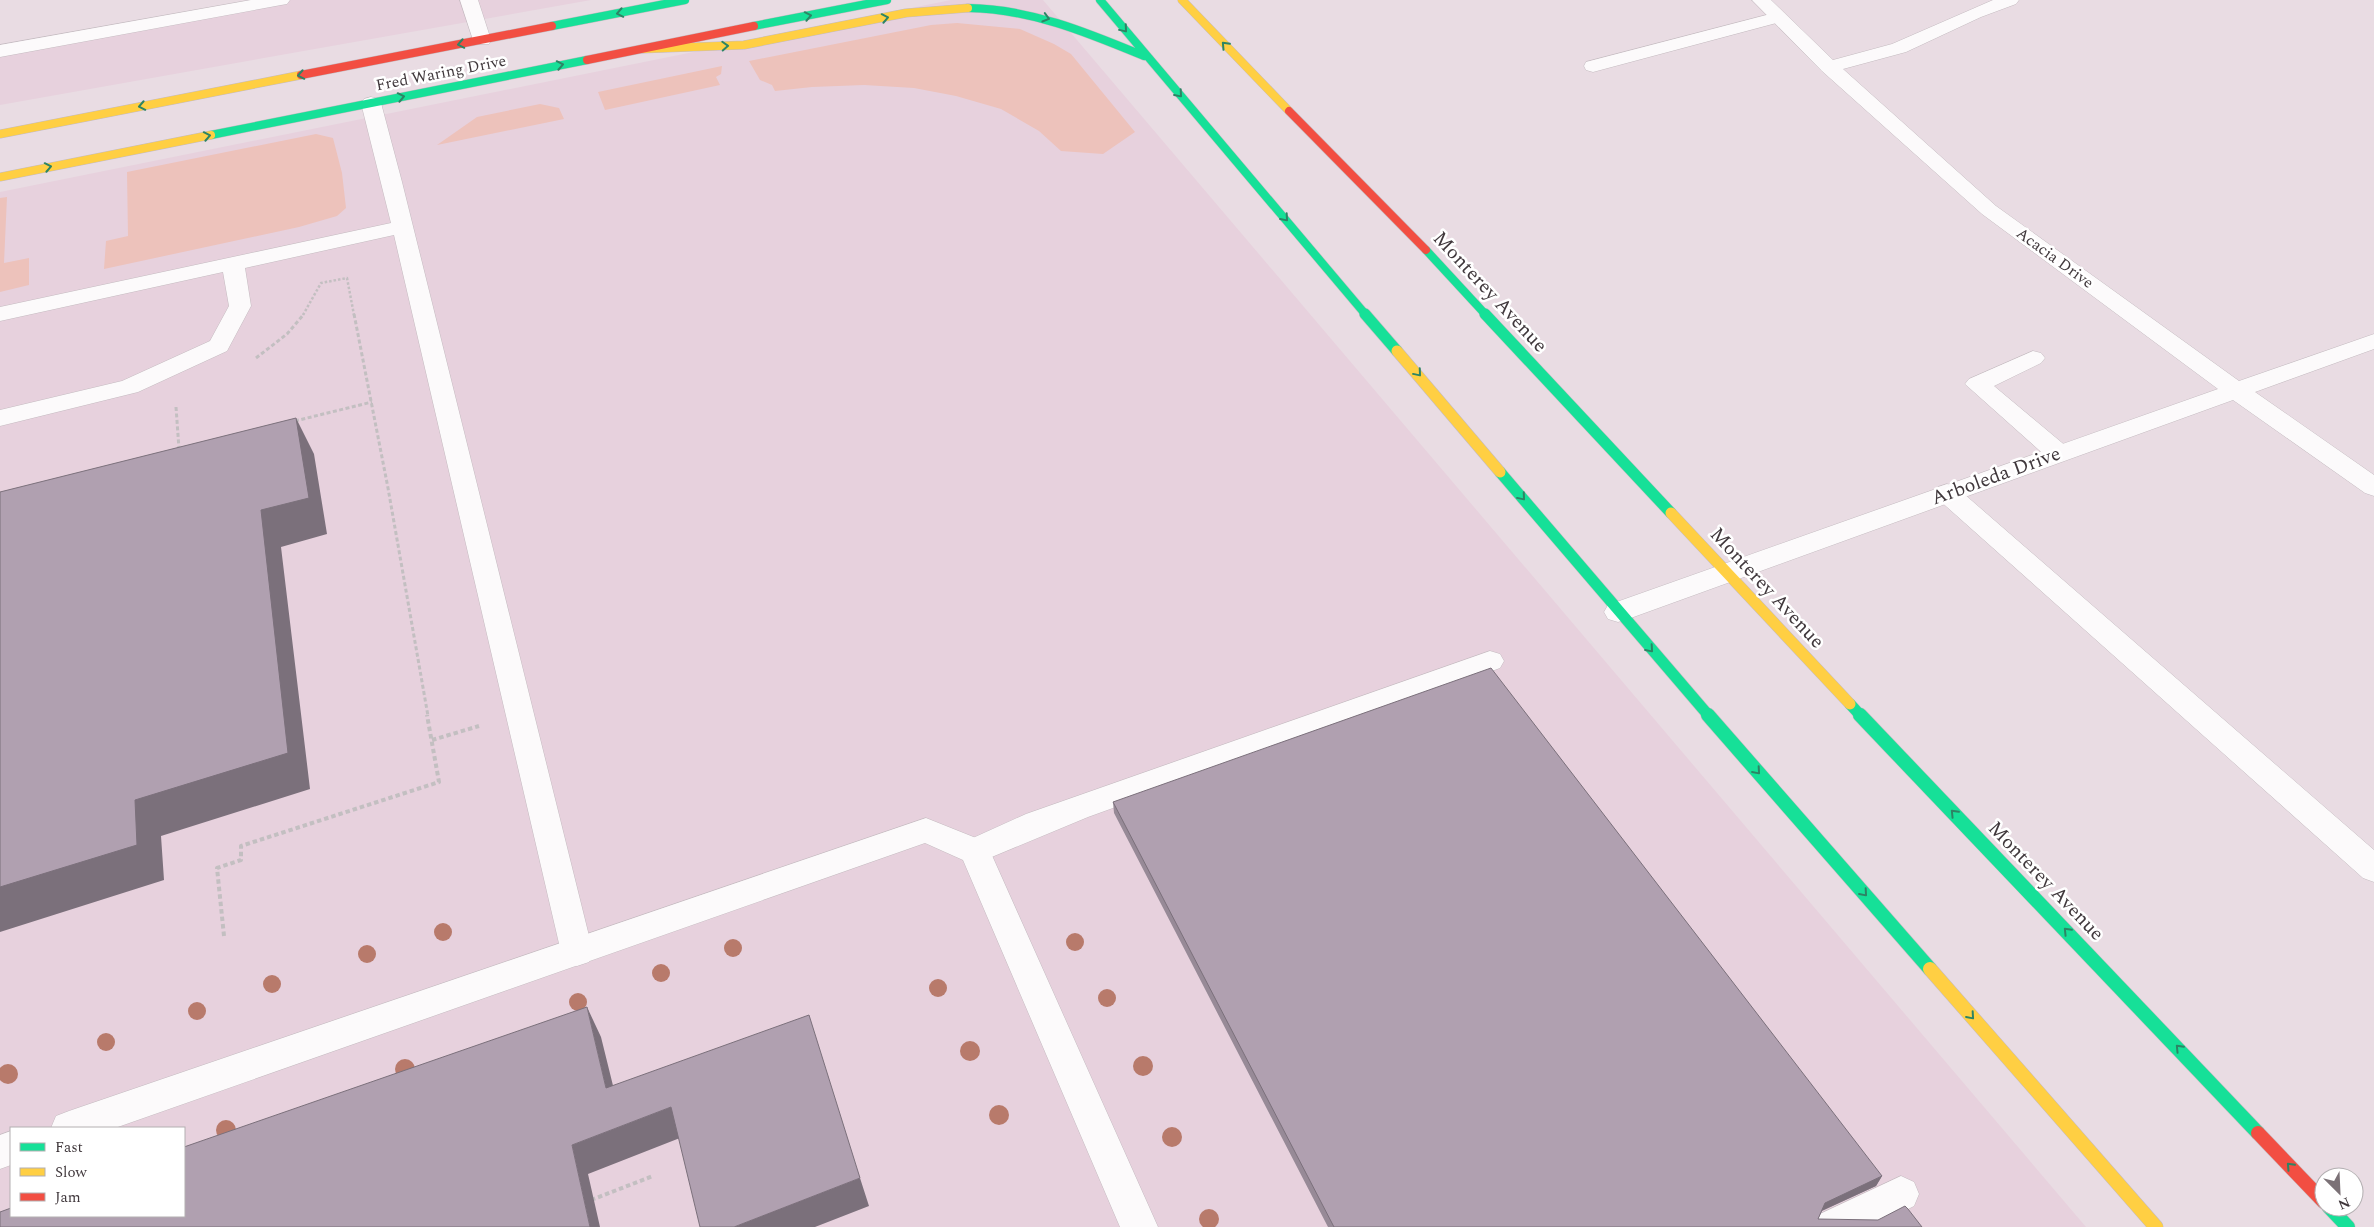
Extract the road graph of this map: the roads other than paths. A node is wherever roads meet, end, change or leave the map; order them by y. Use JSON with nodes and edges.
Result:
{"nodes":[{"id":1,"x":280,"y":0,"type":"edge"},
{"id":2,"x":470,"y":0,"type":"edge"},
{"id":3,"x":685,"y":0,"type":"edge"},
{"id":4,"x":887,"y":0,"type":"edge"},
{"id":5,"x":1100,"y":0,"type":"edge"},
{"id":6,"x":1182,"y":0,"type":"edge"},
{"id":7,"x":1761,"y":0,"type":"edge"},
{"id":8,"x":2010,"y":0,"type":"edge"},
{"id":9,"x":1778,"y":17,"type":"junction"},
{"id":10,"x":482,"y":40,"type":"junction"},
{"id":11,"x":642,"y":49,"type":"junction"},
{"id":12,"x":0,"y":51,"type":"edge"},
{"id":13,"x":1148,"y":57,"type":"junction"},
{"id":14,"x":1593,"y":66,"type":"dead end"},
{"id":15,"x":1829,"y":67,"type":"junction"},
{"id":16,"x":371,"y":103,"type":"junction"},
{"id":17,"x":0,"y":134,"type":"edge"},
{"id":18,"x":0,"y":177,"type":"edge"},
{"id":19,"x":402,"y":227,"type":"junction"},
{"id":20,"x":233,"y":264,"type":"junction"},
{"id":21,"x":0,"y":314,"type":"edge"},
{"id":22,"x":2374,"y":341,"type":"edge"},
{"id":23,"x":2033,"y":358,"type":"dead end"},
{"id":24,"x":2234,"y":389,"type":"junction"},
{"id":25,"x":0,"y":418,"type":"edge"},
{"id":26,"x":2058,"y":453,"type":"junction"},
{"id":27,"x":2374,"y":487,"type":"edge"},
{"id":28,"x":1947,"y":494,"type":"junction"},
{"id":29,"x":1726,"y":573,"type":"junction"},
{"id":30,"x":1618,"y":612,"type":"junction"},
{"id":31,"x":1490,"y":661,"type":"dead end"},
{"id":32,"x":975,"y":851,"type":"junction"},
{"id":33,"x":2374,"y":868,"type":"edge"},
{"id":34,"x":577,"y":952,"type":"junction"},
{"id":35,"x":72,"y":1127,"type":"edge"},
{"id":36,"x":2314,"y":1191,"type":"edge"},
{"id":37,"x":1901,"y":1194,"type":"dead end"},
{"id":38,"x":2338,"y":1217,"type":"edge"},
{"id":39,"x":1139,"y":1227,"type":"edge"},
{"id":40,"x":1833,"y":1227,"type":"edge"},
{"id":41,"x":2156,"y":1227,"type":"edge"},
{"id":42,"x":2348,"y":1227,"type":"edge"}],
"edges":[{"from":1,"to":12,"type":"street"},
{"from":2,"to":10,"type":"street"},
{"from":3,"to":10,"type":"main road","name":"Fred Waring Drive","one_way":true},
{"from":11,"to":4,"type":"main road","name":"Fred Waring Drive","one_way":true},
{"from":5,"to":13,"type":"main road","one_way":true},
{"from":29,"to":6,"type":"main road","name":"Monterey Avenue","one_way":true},
{"from":7,"to":9,"type":"street","name":"Acacia Drive"},
{"from":8,"to":15,"type":"street"},
{"from":9,"to":14,"type":"street"},
{"from":9,"to":15,"type":"street","name":"Acacia Drive"},
{"from":10,"to":17,"type":"main road","name":"Fred Waring Drive","one_way":true},
{"from":11,"to":13,"type":"main road","one_way":true},
{"from":16,"to":11,"type":"main road","name":"Fred Waring Drive","one_way":true},
{"from":13,"to":30,"type":"main road","one_way":true},
{"from":15,"to":24,"type":"street","name":"Acacia Drive"},
{"from":18,"to":16,"type":"main road","name":"Fred Waring Drive","one_way":true},
{"from":16,"to":19,"type":"street"},
{"from":19,"to":20,"type":"street"},
{"from":19,"to":34,"type":"street"},
{"from":20,"to":21,"type":"street"},
{"from":20,"to":25,"type":"street"},
{"from":22,"to":24,"type":"street","name":"Arboleda Drive"},
{"from":23,"to":26,"type":"street"},
{"from":24,"to":26,"type":"street","name":"Arboleda Drive"},
{"from":24,"to":27,"type":"street","name":"Acacia Drive"},
{"from":26,"to":28,"type":"street","name":"Arboleda Drive"},
{"from":28,"to":29,"type":"street","name":"Arboleda Drive"},
{"from":28,"to":33,"type":"street"},
{"from":29,"to":30,"type":"street","name":"Arboleda Drive"},
{"from":36,"to":29,"type":"main road","name":"Monterey Avenue","one_way":true},
{"from":30,"to":41,"type":"main road","one_way":true},
{"from":31,"to":32,"type":"street"},
{"from":32,"to":34,"type":"street"},
{"from":32,"to":39,"type":"street"},
{"from":34,"to":35,"type":"street"},
{"from":37,"to":40,"type":"street"},
{"from":38,"to":42,"type":"main road"}]}
